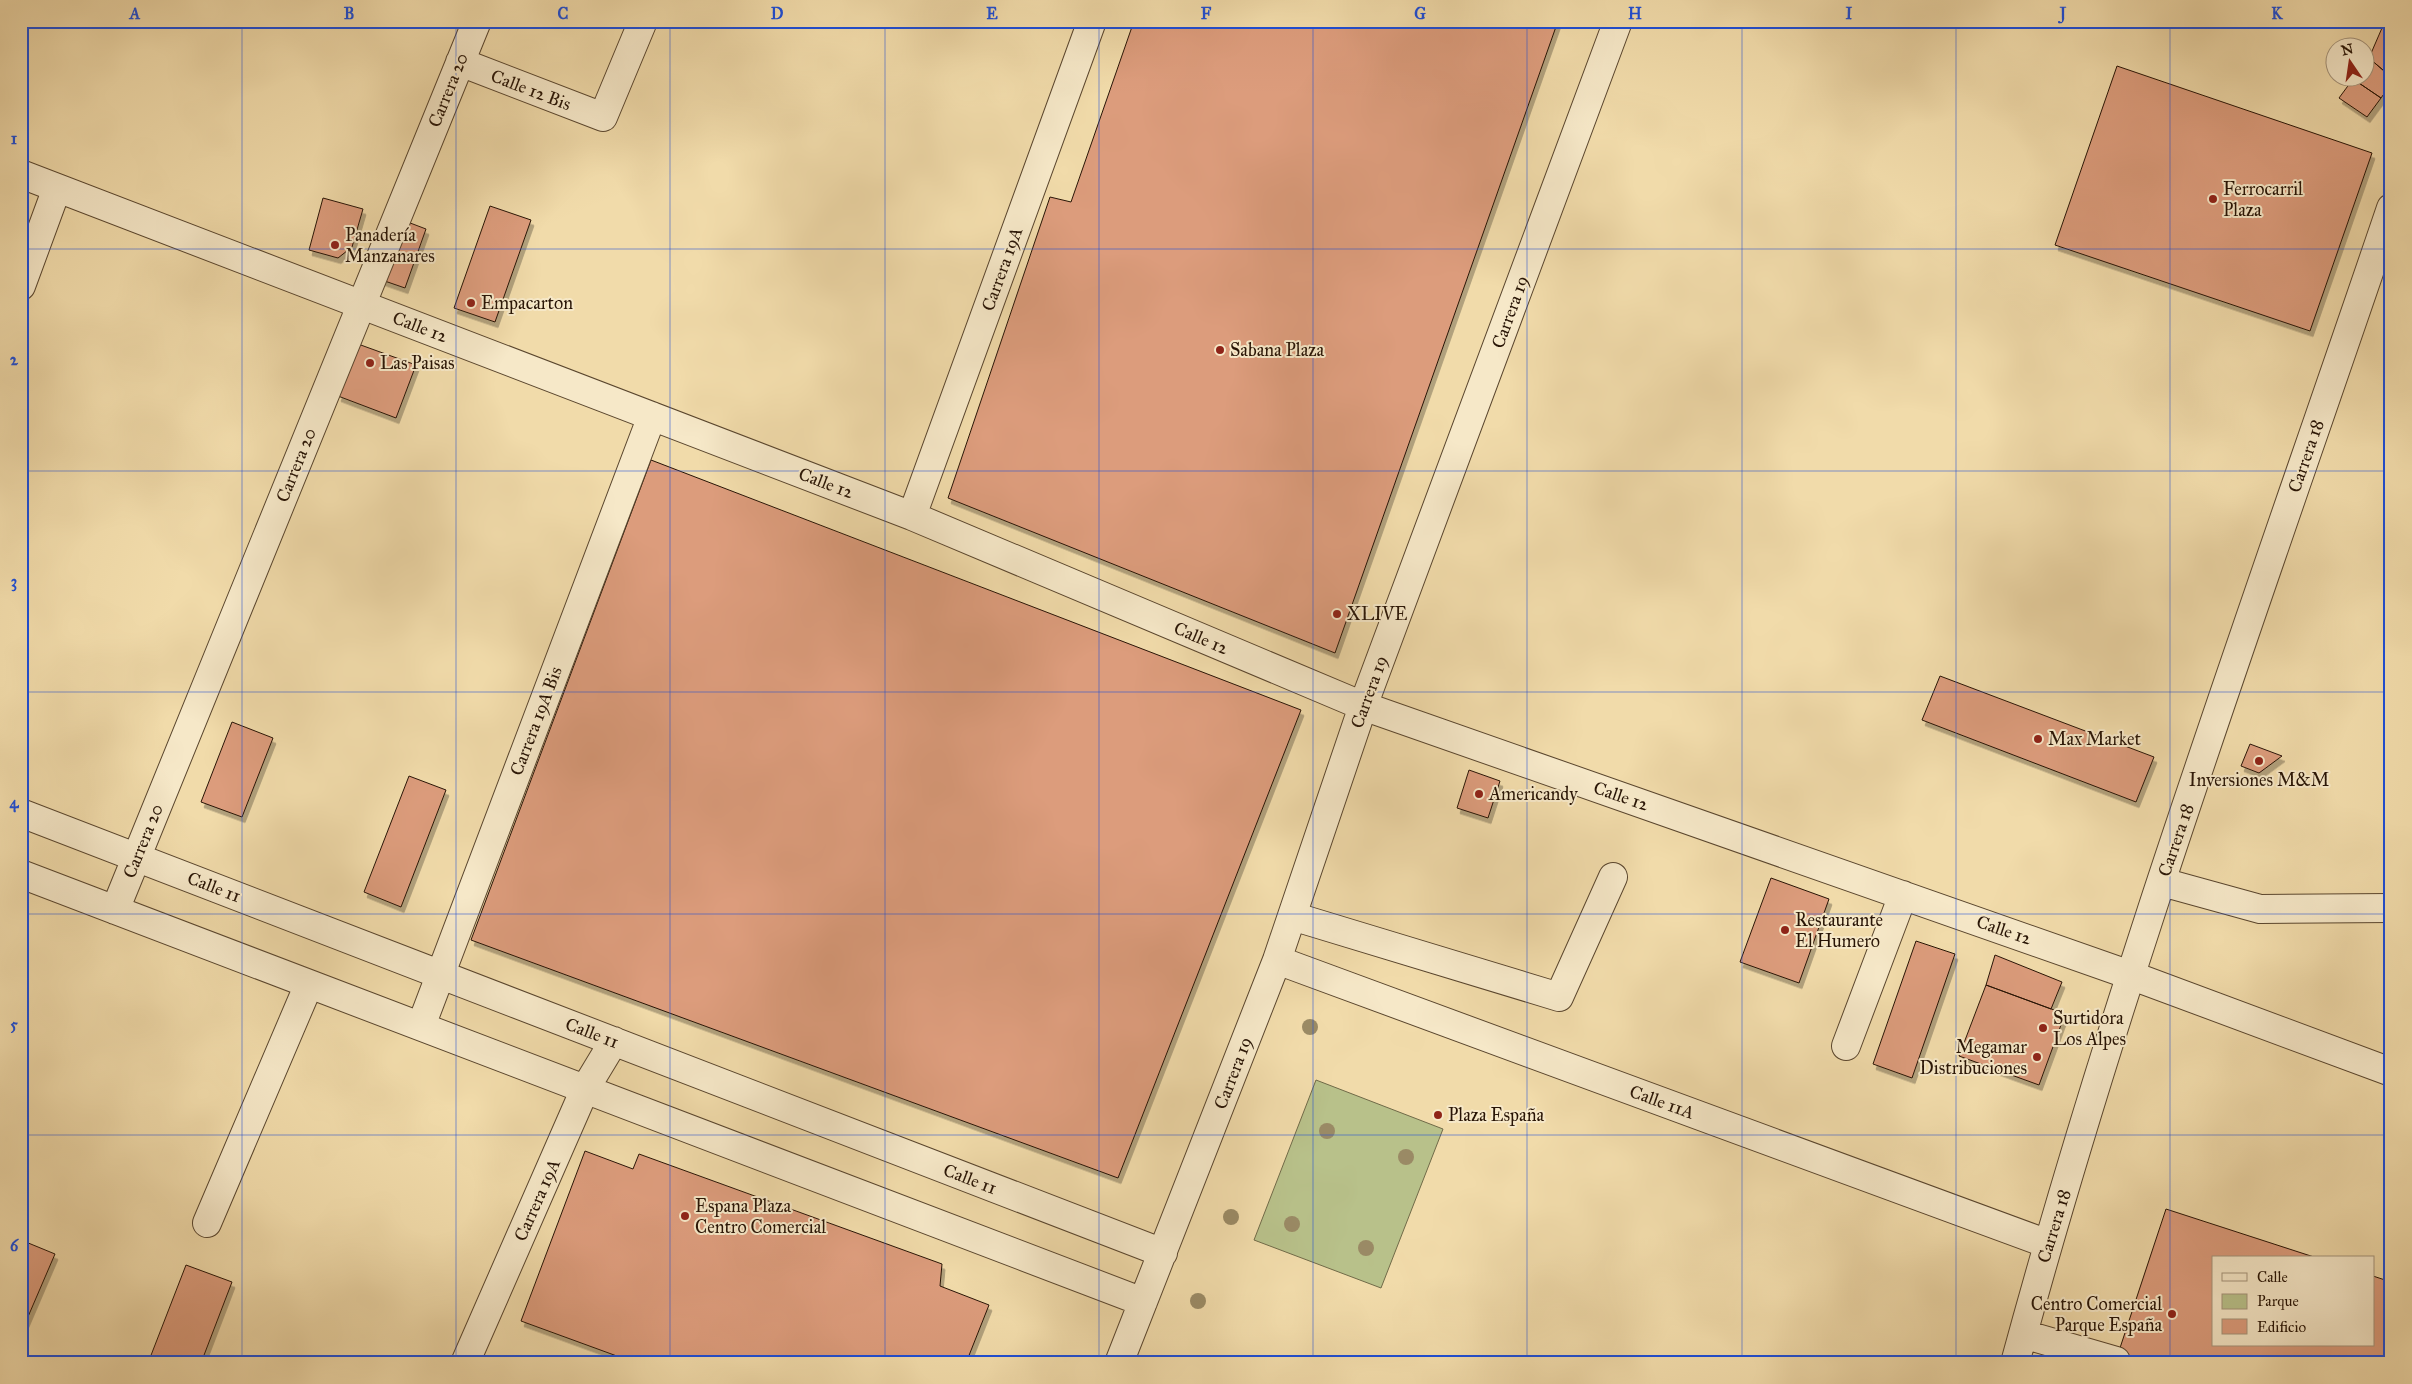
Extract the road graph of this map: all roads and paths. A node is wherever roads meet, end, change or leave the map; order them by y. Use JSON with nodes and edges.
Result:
{"nodes":[{"id":1,"x":477,"y":21,"type":"edge"},
{"id":2,"x":643,"y":21,"type":"edge"},
{"id":3,"x":1092,"y":21,"type":"edge"},
{"id":4,"x":1618,"y":21,"type":"edge"},
{"id":5,"x":460,"y":62,"type":"junction"},
{"id":6,"x":21,"y":174,"type":"edge"},
{"id":7,"x":57,"y":188,"type":"junction"},
{"id":8,"x":2391,"y":208,"type":"edge"},
{"id":9,"x":21,"y":286,"type":"edge"},
{"id":10,"x":361,"y":305,"type":"junction"},
{"id":11,"x":652,"y":416,"type":"junction"},
{"id":12,"x":912,"y":516,"type":"junction"},
{"id":13,"x":1363,"y":706,"type":"junction"},
{"id":14,"x":22,"y":816,"type":"edge"},
{"id":15,"x":136,"y":857,"type":"junction"},
{"id":16,"x":21,"y":874,"type":"edge"},
{"id":17,"x":1613,"y":877,"type":"dead end"},
{"id":18,"x":2162,"y":882,"type":"junction"},
{"id":19,"x":1904,"y":895,"type":"junction"},
{"id":20,"x":2391,"y":908,"type":"edge"},
{"id":21,"x":115,"y":910,"type":"junction"},
{"id":22,"x":1292,"y":916,"type":"junction"},
{"id":23,"x":1277,"y":960,"type":"junction"},
{"id":24,"x":440,"y":974,"type":"junction"},
{"id":25,"x":2130,"y":974,"type":"junction"},
{"id":26,"x":309,"y":984,"type":"junction"},
{"id":27,"x":421,"y":1026,"type":"junction"},
{"id":28,"x":614,"y":1041,"type":"junction"},
{"id":29,"x":1846,"y":1046,"type":"dead end"},
{"id":30,"x":2391,"y":1072,"type":"edge"},
{"id":31,"x":585,"y":1090,"type":"junction"},
{"id":32,"x":207,"y":1223,"type":"dead end"},
{"id":33,"x":2048,"y":1244,"type":"junction"},
{"id":34,"x":1163,"y":1253,"type":"junction"},
{"id":35,"x":1144,"y":1302,"type":"junction"},
{"id":36,"x":2023,"y":1334,"type":"junction"},
{"id":37,"x":2116,"y":1361,"type":"dead end"},
{"id":38,"x":465,"y":1363,"type":"edge"},
{"id":39,"x":1119,"y":1363,"type":"edge"},
{"id":40,"x":2015,"y":1363,"type":"edge"}],
"edges":[{"from":1,"to":5,"type":"street","name":"Carrera 20"},
{"from":2,"to":5,"type":"street","name":"Calle 12 Bis"},
{"from":3,"to":12,"type":"street","name":"Carrera 19A"},
{"from":4,"to":13,"type":"street","name":"Carrera 19"},
{"from":5,"to":10,"type":"street","name":"Carrera 20"},
{"from":6,"to":7,"type":"street","name":"Calle 12"},
{"from":7,"to":9,"type":"street"},
{"from":7,"to":10,"type":"street","name":"Calle 12"},
{"from":8,"to":18,"type":"street","name":"Carrera 18"},
{"from":10,"to":11,"type":"street","name":"Calle 12"},
{"from":10,"to":15,"type":"street","name":"Carrera 20"},
{"from":11,"to":12,"type":"street","name":"Calle 12"},
{"from":11,"to":24,"type":"street","name":"Carrera 19A Bis"},
{"from":12,"to":13,"type":"street","name":"Calle 12"},
{"from":13,"to":19,"type":"street","name":"Calle 12"},
{"from":13,"to":22,"type":"street","name":"Carrera 19"},
{"from":14,"to":15,"type":"street","name":"Calle 11"},
{"from":15,"to":21,"type":"street","name":"Carrera 20"},
{"from":15,"to":24,"type":"street","name":"Calle 11"},
{"from":16,"to":21,"type":"street"},
{"from":17,"to":22,"type":"street"},
{"from":18,"to":20,"type":"street"},
{"from":18,"to":25,"type":"street","name":"Carrera 18"},
{"from":19,"to":25,"type":"street","name":"Calle 12"},
{"from":19,"to":29,"type":"street"},
{"from":21,"to":26,"type":"street"},
{"from":22,"to":23,"type":"street","name":"Carrera 19"},
{"from":23,"to":33,"type":"street","name":"Calle 11A"},
{"from":23,"to":34,"type":"street","name":"Carrera 19"},
{"from":24,"to":27,"type":"street","name":"Carrera 19A Bis"},
{"from":24,"to":28,"type":"street","name":"Calle 11"},
{"from":25,"to":30,"type":"street","name":"Calle 12"},
{"from":25,"to":33,"type":"street","name":"Carrera 18"},
{"from":26,"to":27,"type":"street"},
{"from":26,"to":32,"type":"street"},
{"from":27,"to":31,"type":"street"},
{"from":28,"to":31,"type":"street","name":"Carrera 19A"},
{"from":28,"to":34,"type":"street","name":"Calle 11"},
{"from":31,"to":35,"type":"street"},
{"from":31,"to":38,"type":"street","name":"Carrera 19A"},
{"from":33,"to":36,"type":"street","name":"Carrera 18"},
{"from":34,"to":35,"type":"street","name":"Carrera 19"},
{"from":35,"to":39,"type":"street","name":"Carrera 19"},
{"from":36,"to":37,"type":"street"},
{"from":36,"to":40,"type":"street","name":"Carrera 18"}]}
